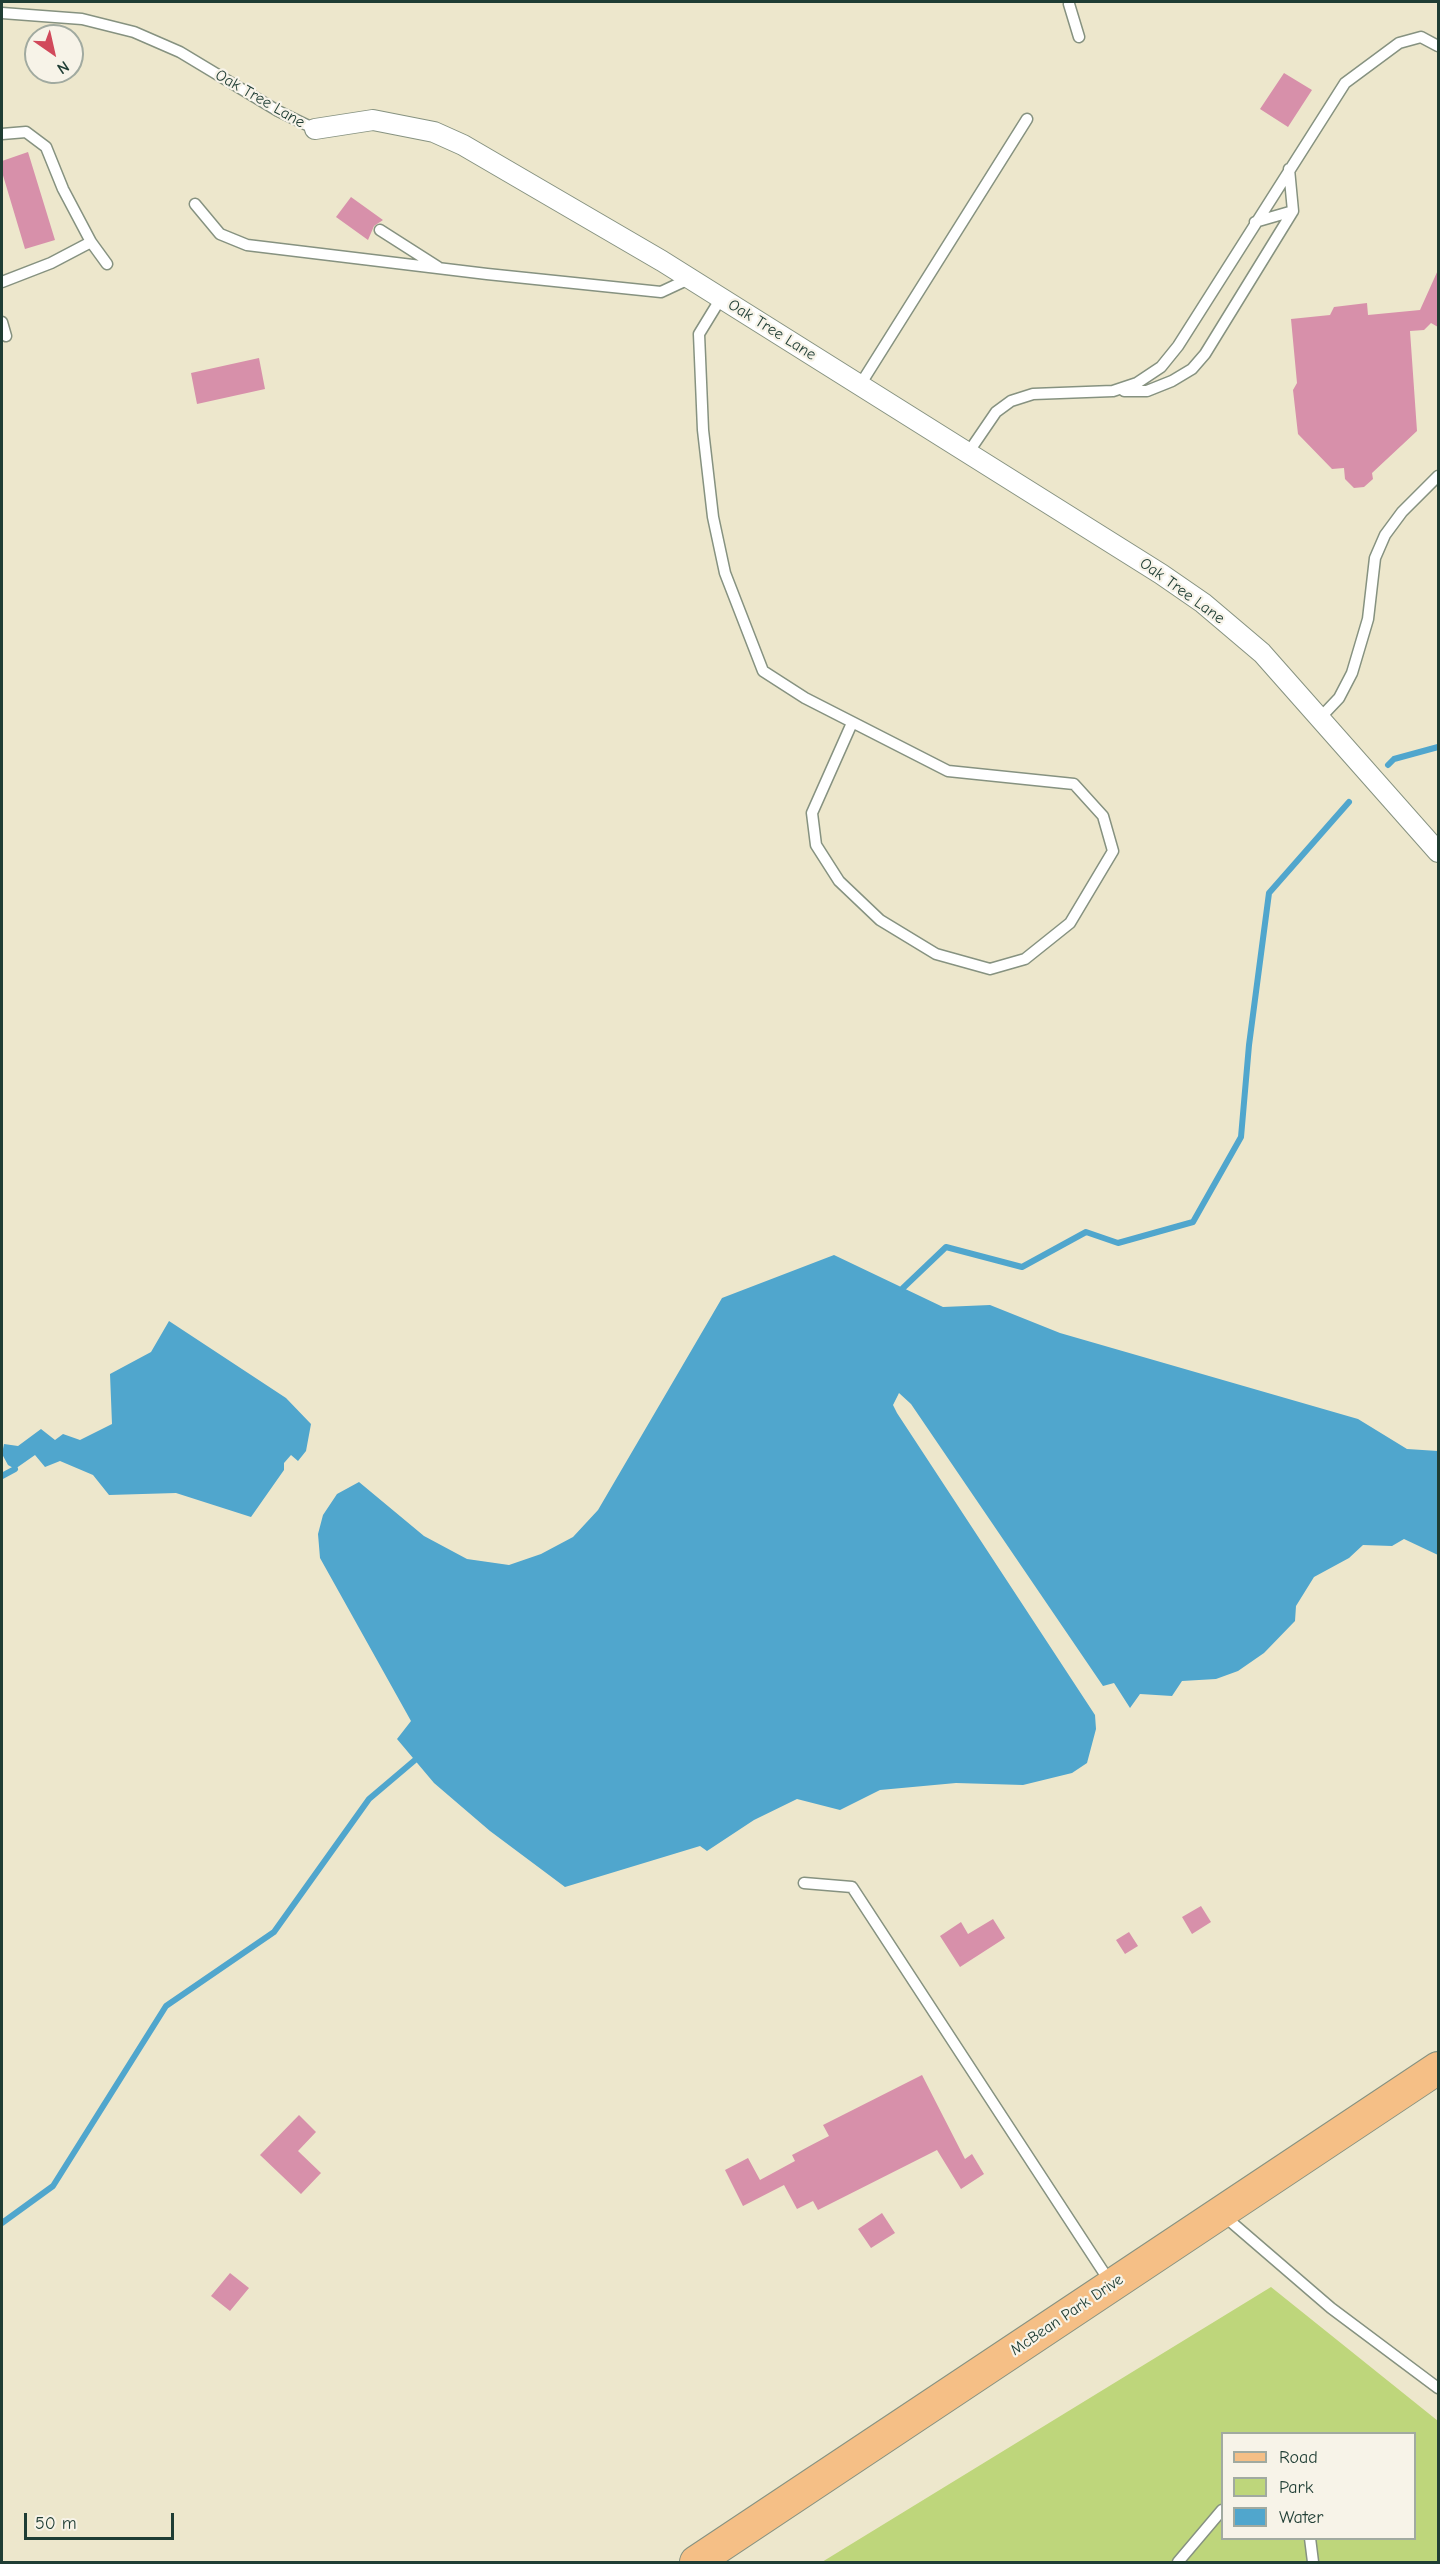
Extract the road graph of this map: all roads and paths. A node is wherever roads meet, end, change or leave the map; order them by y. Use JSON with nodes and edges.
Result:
{"nodes":[{"id":1,"x":1069,"y":4,"type":"dead end"},
{"id":2,"x":2,"y":13,"type":"edge"},
{"id":3,"x":1079,"y":37,"type":"dead end"},
{"id":4,"x":1438,"y":46,"type":"edge"},
{"id":5,"x":1027,"y":120,"type":"dead end"},
{"id":6,"x":315,"y":129,"type":"joint"},
{"id":7,"x":2,"y":134,"type":"edge"},
{"id":8,"x":1289,"y":169,"type":"junction"},
{"id":9,"x":195,"y":204,"type":"dead end"},
{"id":10,"x":1293,"y":211,"type":"junction"},
{"id":11,"x":1255,"y":222,"type":"junction"},
{"id":12,"x":381,"y":230,"type":"dead end"},
{"id":13,"x":91,"y":242,"type":"junction"},
{"id":14,"x":108,"y":264,"type":"dead end"},
{"id":15,"x":441,"y":269,"type":"junction"},
{"id":16,"x":690,"y":278,"type":"junction"},
{"id":17,"x":2,"y":282,"type":"edge"},
{"id":18,"x":722,"y":298,"type":"junction"},
{"id":19,"x":2,"y":322,"type":"edge"},
{"id":20,"x":6,"y":336,"type":"dead end"},
{"id":21,"x":861,"y":385,"type":"junction"},
{"id":22,"x":1113,"y":391,"type":"junction"},
{"id":23,"x":968,"y":453,"type":"junction"},
{"id":24,"x":1438,"y":476,"type":"edge"},
{"id":25,"x":1320,"y":718,"type":"junction"},
{"id":26,"x":852,"y":723,"type":"junction"},
{"id":27,"x":1438,"y":852,"type":"edge"},
{"id":28,"x":804,"y":1883,"type":"dead end"},
{"id":29,"x":1438,"y":2068,"type":"edge"},
{"id":30,"x":1221,"y":2213,"type":"junction"},
{"id":31,"x":1112,"y":2285,"type":"junction"},
{"id":32,"x":1438,"y":2388,"type":"edge"},
{"id":33,"x":1221,"y":2511,"type":"edge"},
{"id":34,"x":1310,"y":2540,"type":"edge"},
{"id":35,"x":696,"y":2562,"type":"edge"},
{"id":36,"x":1178,"y":2562,"type":"edge"},
{"id":37,"x":1313,"y":2562,"type":"edge"}],
"edges":[{"from":1,"to":3,"type":"lane"},
{"from":2,"to":6,"type":"lane","name":"Oak Tree Lane"},
{"from":4,"to":8,"type":"lane"},
{"from":5,"to":21,"type":"lane"},
{"from":6,"to":16,"type":"street","name":"Oak Tree Lane"},
{"from":7,"to":13,"type":"lane"},
{"from":8,"to":10,"type":"lane"},
{"from":8,"to":11,"type":"lane"},
{"from":9,"to":15,"type":"lane"},
{"from":10,"to":11,"type":"lane"},
{"from":10,"to":22,"type":"lane"},
{"from":11,"to":22,"type":"lane"},
{"from":12,"to":15,"type":"lane"},
{"from":13,"to":14,"type":"lane"},
{"from":13,"to":17,"type":"lane"},
{"from":15,"to":16,"type":"lane"},
{"from":16,"to":18,"type":"street","name":"Oak Tree Lane"},
{"from":18,"to":21,"type":"street","name":"Oak Tree Lane"},
{"from":18,"to":26,"type":"lane"},
{"from":19,"to":20,"type":"lane"},
{"from":21,"to":23,"type":"street","name":"Oak Tree Lane"},
{"from":22,"to":23,"type":"lane"},
{"from":23,"to":25,"type":"street","name":"Oak Tree Lane"},
{"from":24,"to":25,"type":"lane"},
{"from":25,"to":27,"type":"street","name":"Oak Tree Lane"},
{"from":26,"to":26,"type":"lane"},
{"from":28,"to":31,"type":"lane"},
{"from":29,"to":30,"type":"main road","name":"McBean Park Drive"},
{"from":30,"to":31,"type":"main road","name":"McBean Park Drive"},
{"from":30,"to":32,"type":"lane"},
{"from":31,"to":35,"type":"main road","name":"McBean Park Drive"},
{"from":33,"to":36,"type":"lane"},
{"from":34,"to":37,"type":"lane"}]}
